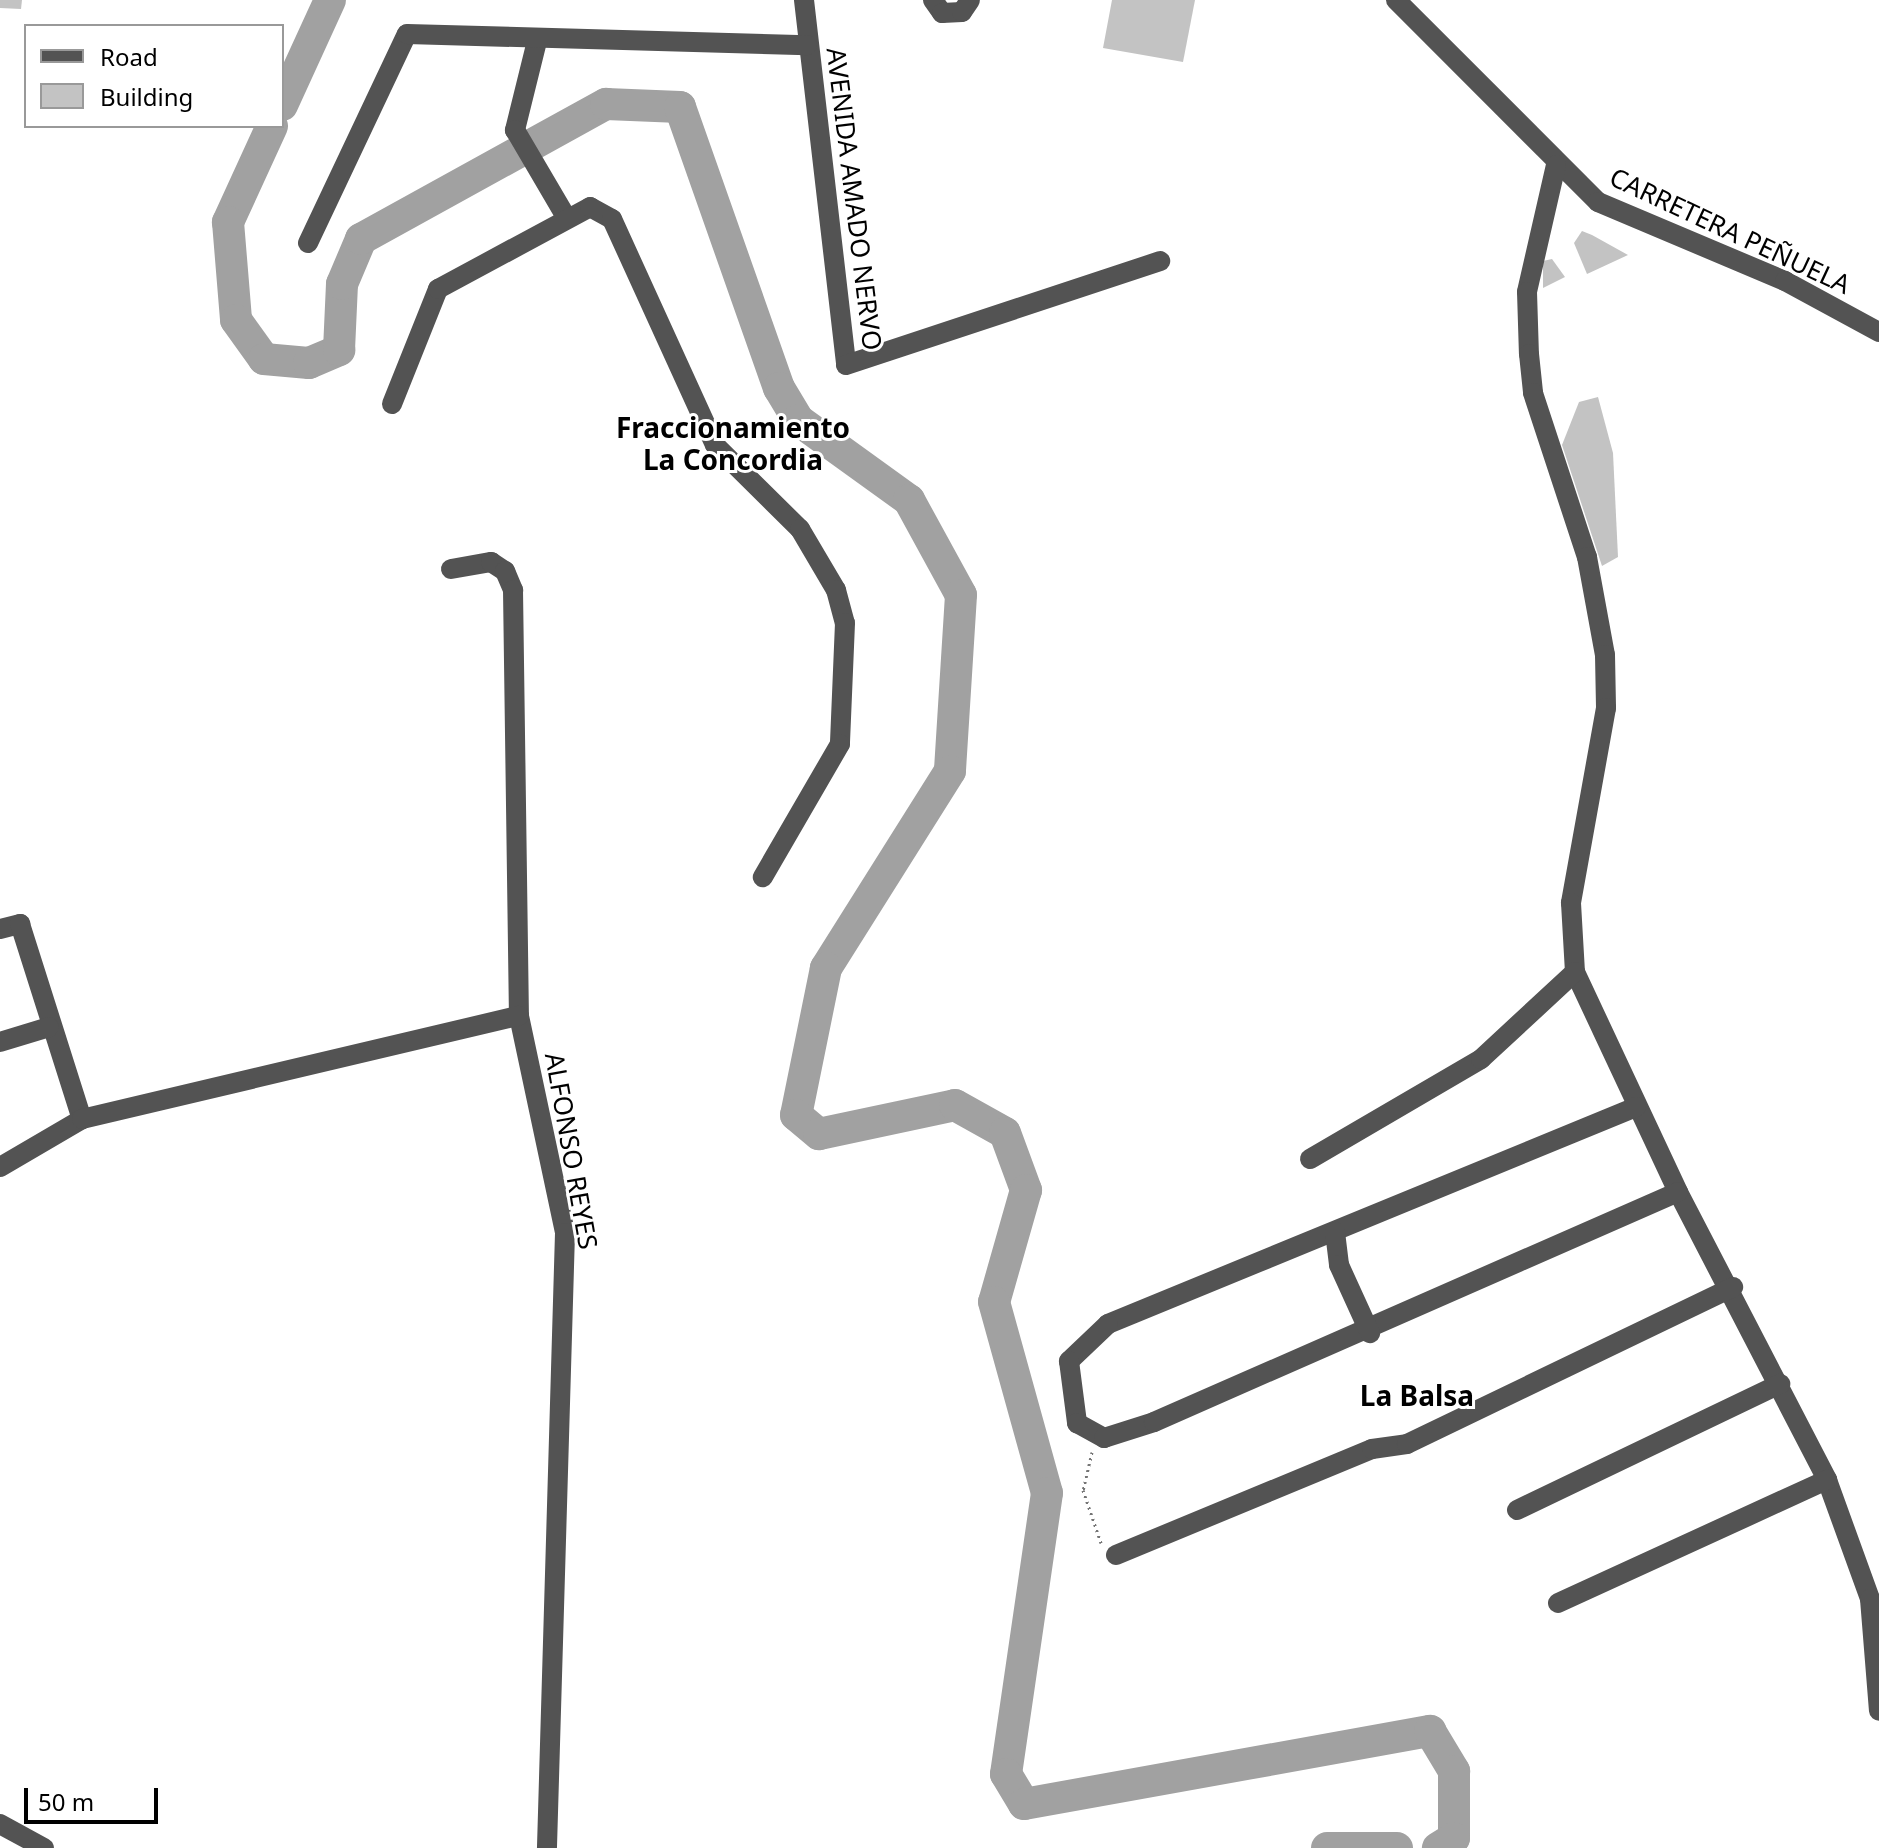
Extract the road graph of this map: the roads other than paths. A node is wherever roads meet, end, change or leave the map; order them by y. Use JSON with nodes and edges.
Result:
{"nodes":[{"id":1,"x":804,"y":0,"type":"edge"},
{"id":2,"x":933,"y":0,"type":"edge"},
{"id":3,"x":970,"y":0,"type":"edge"},
{"id":4,"x":1396,"y":0,"type":"edge"},
{"id":5,"x":537,"y":41,"type":"junction"},
{"id":6,"x":807,"y":45,"type":"junction"},
{"id":7,"x":1556,"y":165,"type":"junction"},
{"id":8,"x":566,"y":217,"type":"junction"},
{"id":9,"x":308,"y":243,"type":"dead end"},
{"id":10,"x":1160,"y":261,"type":"dead end"},
{"id":11,"x":1879,"y":332,"type":"edge"},
{"id":12,"x":392,"y":404,"type":"dead end"},
{"id":13,"x":451,"y":569,"type":"dead end"},
{"id":14,"x":763,"y":877,"type":"dead end"},
{"id":15,"x":0,"y":929,"type":"edge"},
{"id":16,"x":1575,"y":972,"type":"junction"},
{"id":17,"x":519,"y":1016,"type":"junction"},
{"id":18,"x":49,"y":1027,"type":"junction"},
{"id":19,"x":0,"y":1042,"type":"edge"},
{"id":20,"x":1636,"y":1107,"type":"junction"},
{"id":21,"x":82,"y":1119,"type":"junction"},
{"id":22,"x":1310,"y":1159,"type":"dead end"},
{"id":23,"x":0,"y":1167,"type":"edge"},
{"id":24,"x":1678,"y":1192,"type":"junction"},
{"id":25,"x":1335,"y":1232,"type":"junction"},
{"id":26,"x":1733,"y":1287,"type":"junction"},
{"id":27,"x":1370,"y":1333,"type":"junction"},
{"id":28,"x":1780,"y":1384,"type":"junction"},
{"id":29,"x":1827,"y":1480,"type":"junction"},
{"id":30,"x":1517,"y":1510,"type":"dead end"},
{"id":31,"x":1116,"y":1555,"type":"road end"},
{"id":32,"x":1558,"y":1603,"type":"dead end"},
{"id":33,"x":1879,"y":1711,"type":"edge"},
{"id":34,"x":0,"y":1824,"type":"edge"},
{"id":35,"x":44,"y":1848,"type":"edge"},
{"id":36,"x":547,"y":1848,"type":"edge"}],
"edges":[{"from":1,"to":6,"type":"street","name":"AVENIDA AMADO NERVO"},
{"from":2,"to":3,"type":"street"},
{"from":4,"to":7,"type":"street","name":"CARRETERA PEÑUELA"},
{"from":5,"to":6,"type":"street"},
{"from":5,"to":8,"type":"street"},
{"from":5,"to":9,"type":"street"},
{"from":6,"to":10,"type":"street","name":"AVENIDA AMADO NERVO"},
{"from":7,"to":11,"type":"street","name":"CARRETERA PEÑUELA"},
{"from":7,"to":16,"type":"street"},
{"from":8,"to":12,"type":"street"},
{"from":8,"to":14,"type":"street"},
{"from":13,"to":17,"type":"street","name":"ALFONSO REYES"},
{"from":15,"to":18,"type":"street"},
{"from":16,"to":20,"type":"street"},
{"from":16,"to":22,"type":"street"},
{"from":17,"to":21,"type":"street"},
{"from":17,"to":36,"type":"street","name":"ALFONSO REYES"},
{"from":18,"to":19,"type":"street"},
{"from":18,"to":21,"type":"street"},
{"from":20,"to":24,"type":"street"},
{"from":20,"to":25,"type":"street"},
{"from":21,"to":23,"type":"street"},
{"from":24,"to":26,"type":"street"},
{"from":24,"to":27,"type":"street"},
{"from":25,"to":27,"type":"street"},
{"from":25,"to":27,"type":"street"},
{"from":26,"to":28,"type":"street"},
{"from":26,"to":31,"type":"street"},
{"from":28,"to":29,"type":"street"},
{"from":28,"to":30,"type":"street"},
{"from":29,"to":32,"type":"street"},
{"from":29,"to":33,"type":"street"},
{"from":34,"to":35,"type":"street"}]}
